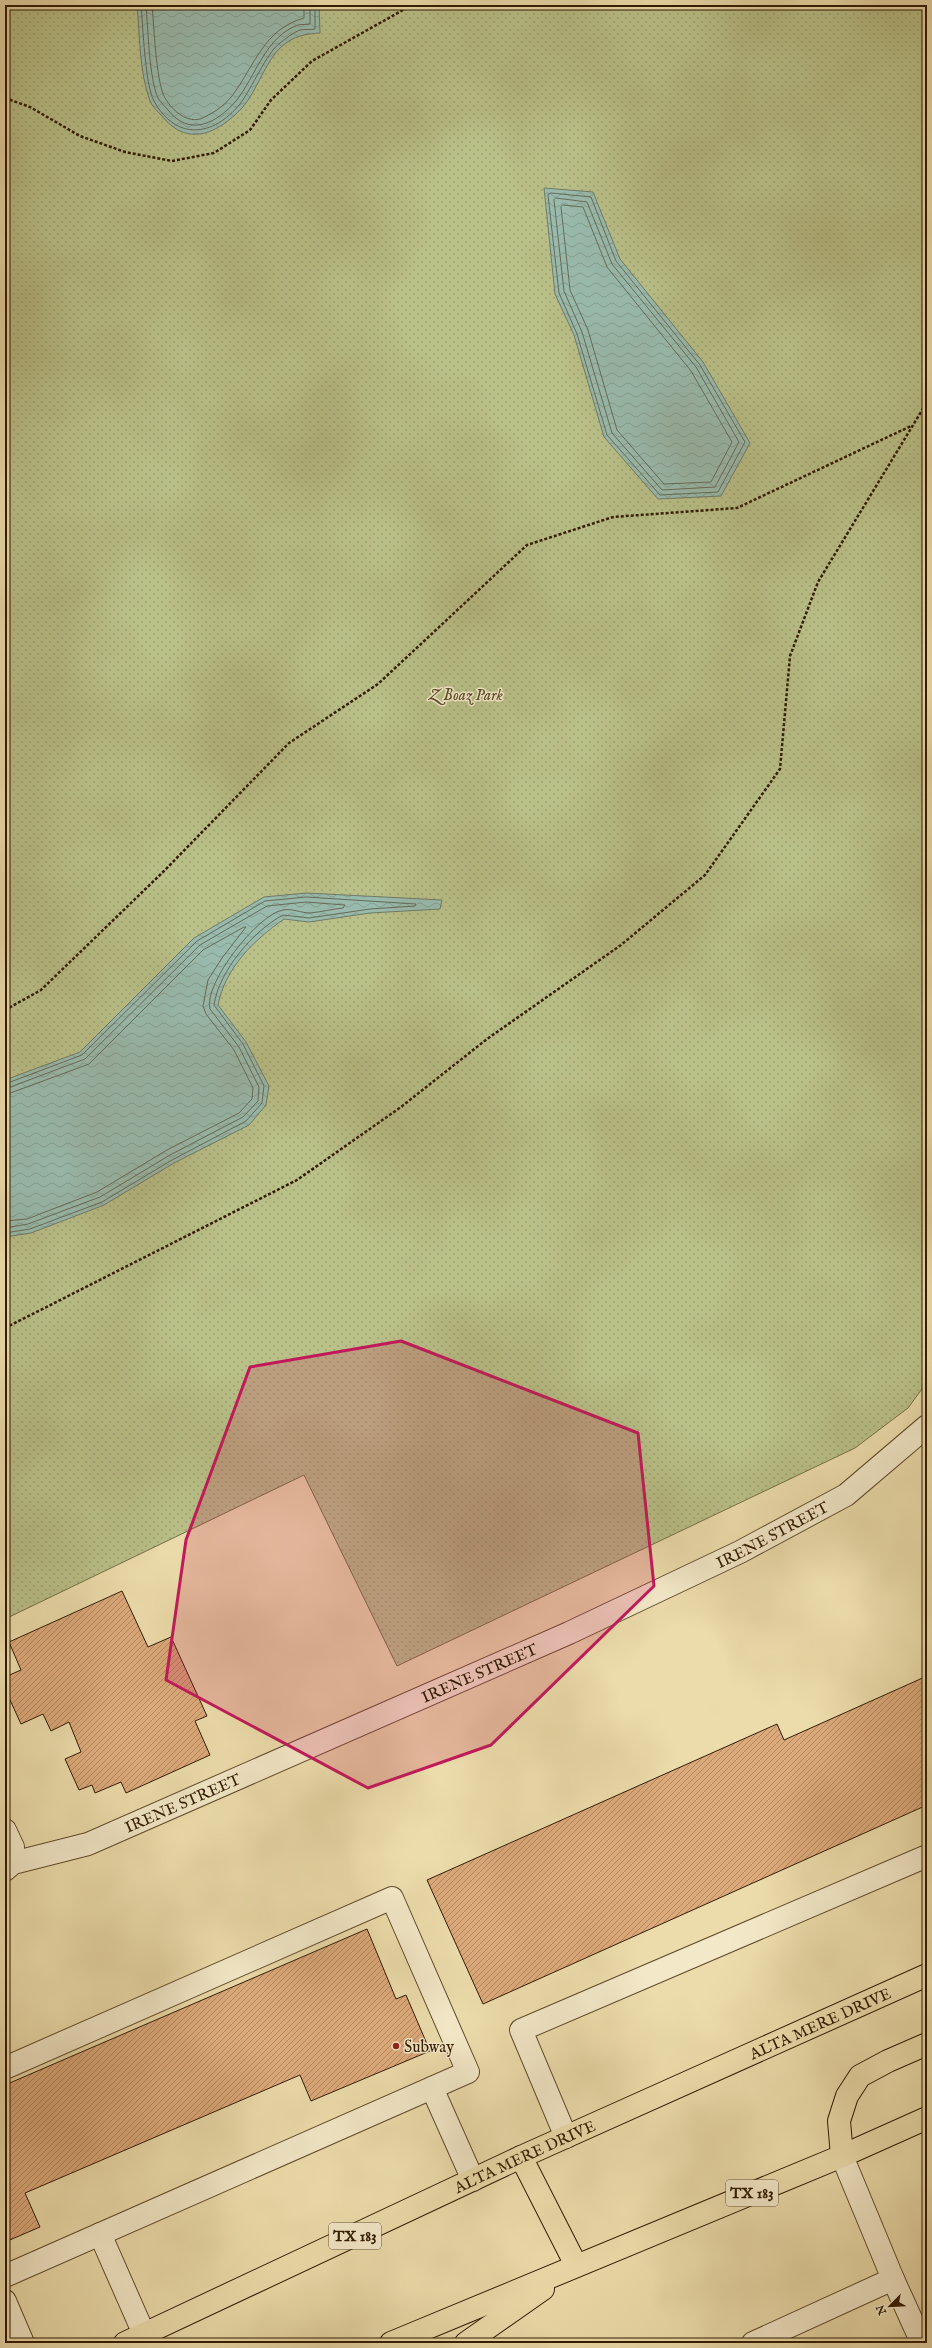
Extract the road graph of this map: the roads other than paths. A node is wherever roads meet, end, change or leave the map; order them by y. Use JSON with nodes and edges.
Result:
{"nodes":[{"id":1,"x":927,"y":1426,"type":"edge"},
{"id":2,"x":5,"y":1830,"type":"edge"},
{"id":3,"x":927,"y":1856,"type":"edge"},
{"id":4,"x":9,"y":1867,"type":"edge"},
{"id":5,"x":927,"y":1975,"type":"edge"},
{"id":6,"x":927,"y":2044,"type":"edge"},
{"id":7,"x":5,"y":2068,"type":"edge"},
{"id":8,"x":432,"y":2088,"type":"junction"},
{"id":9,"x":927,"y":2118,"type":"edge"},
{"id":10,"x":566,"y":2137,"type":"junction"},
{"id":11,"x":842,"y":2156,"type":"junction"},
{"id":12,"x":521,"y":2157,"type":"junction"},
{"id":13,"x":473,"y":2180,"type":"junction"},
{"id":14,"x":100,"y":2234,"type":"junction"},
{"id":15,"x":576,"y":2265,"type":"junction"},
{"id":16,"x":5,"y":2276,"type":"edge"},
{"id":17,"x":893,"y":2280,"type":"junction"},
{"id":18,"x":5,"y":2301,"type":"edge"},
{"id":19,"x":134,"y":2339,"type":"edge"},
{"id":20,"x":23,"y":2343,"type":"edge"},
{"id":21,"x":391,"y":2343,"type":"edge"},
{"id":22,"x":466,"y":2343,"type":"edge"},
{"id":23,"x":753,"y":2343,"type":"edge"},
{"id":24,"x":922,"y":2343,"type":"edge"}],
"edges":[{"from":1,"to":4,"type":"lane","name":"IRENE STREET"},
{"from":2,"to":4,"type":"lane"},
{"from":3,"to":10,"type":"lane"},
{"from":5,"to":10,"type":"main road","name":"ALTA MERE DRIVE","number":"TX 183"},
{"from":6,"to":11,"type":"main road"},
{"from":7,"to":8,"type":"lane"},
{"from":8,"to":13,"type":"lane"},
{"from":8,"to":14,"type":"lane"},
{"from":9,"to":11,"type":"main road","number":"TX 183"},
{"from":10,"to":12,"type":"main road","name":"ALTA MERE DRIVE","number":"TX 183"},
{"from":11,"to":15,"type":"main road","number":"TX 183"},
{"from":11,"to":17,"type":"lane"},
{"from":12,"to":13,"type":"main road","name":"ALTA MERE DRIVE","number":"TX 183"},
{"from":12,"to":15,"type":"main road"},
{"from":13,"to":19,"type":"main road","name":"ALTA MERE DRIVE","number":"TX 183"},
{"from":14,"to":16,"type":"lane"},
{"from":14,"to":19,"type":"lane"},
{"from":15,"to":21,"type":"main road","number":"TX 183"},
{"from":15,"to":22,"type":"main road"},
{"from":17,"to":23,"type":"lane"},
{"from":17,"to":24,"type":"lane"},
{"from":18,"to":20,"type":"lane"}]}
